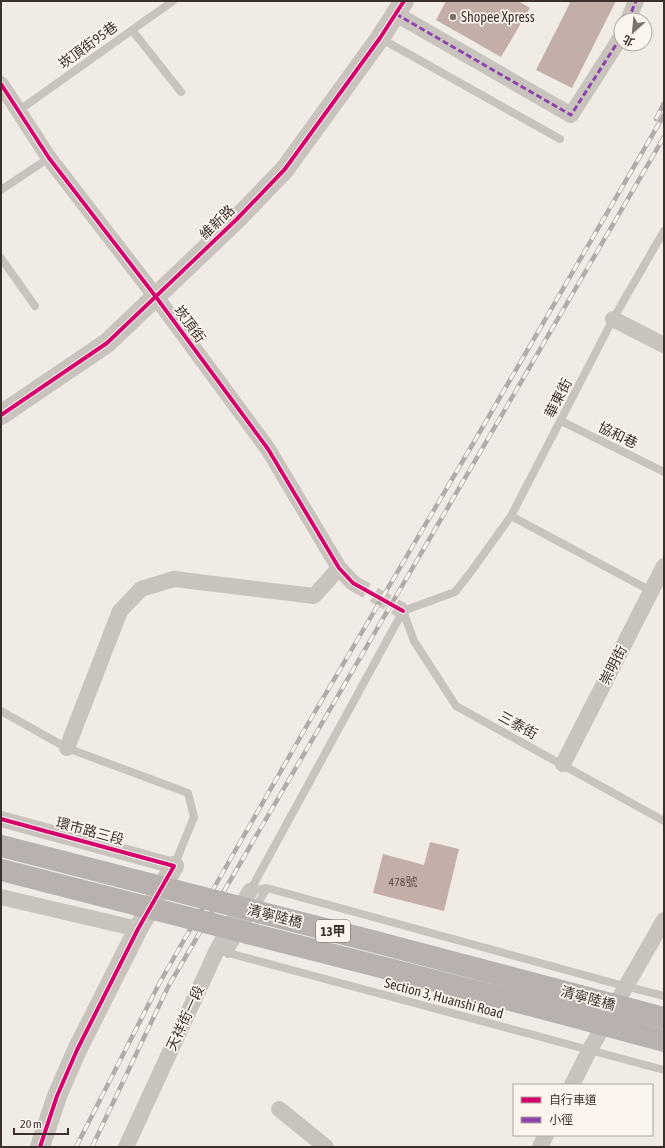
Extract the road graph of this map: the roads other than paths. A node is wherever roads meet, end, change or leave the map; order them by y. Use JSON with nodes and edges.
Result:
{"nodes":[{"id":1,"x":173,"y":1,"type":"edge"},
{"id":2,"x":636,"y":1,"type":"edge"},
{"id":3,"x":400,"y":8,"type":"edge"},
{"id":4,"x":631,"y":12,"type":"edge"},
{"id":5,"x":132,"y":30,"type":"junction"},
{"id":6,"x":380,"y":38,"type":"junction"},
{"id":7,"x":613,"y":49,"type":"edge"},
{"id":8,"x":1,"y":84,"type":"edge"},
{"id":9,"x":181,"y":92,"type":"dead end"},
{"id":10,"x":18,"y":111,"type":"junction"},
{"id":11,"x":560,"y":139,"type":"dead end"},
{"id":12,"x":49,"y":158,"type":"junction"},
{"id":13,"x":1,"y":190,"type":"edge"},
{"id":14,"x":664,"y":231,"type":"edge"},
{"id":15,"x":1,"y":258,"type":"edge"},
{"id":16,"x":156,"y":297,"type":"junction"},
{"id":17,"x":35,"y":306,"type":"dead end"},
{"id":18,"x":613,"y":319,"type":"junction"},
{"id":19,"x":664,"y":345,"type":"edge"},
{"id":20,"x":1,"y":415,"type":"edge"},
{"id":21,"x":561,"y":420,"type":"junction"},
{"id":22,"x":664,"y":472,"type":"edge"},
{"id":23,"x":511,"y":516,"type":"junction"},
{"id":24,"x":664,"y":566,"type":"edge"},
{"id":25,"x":340,"y":568,"type":"junction"},
{"id":26,"x":353,"y":583,"type":"tunnel mouth"},
{"id":27,"x":651,"y":591,"type":"junction"},
{"id":28,"x":403,"y":611,"type":"junction"},
{"id":29,"x":1,"y":711,"type":"edge"},
{"id":30,"x":67,"y":748,"type":"junction"},
{"id":31,"x":563,"y":764,"type":"junction"},
{"id":32,"x":1,"y":819,"type":"edge"},
{"id":33,"x":664,"y":820,"type":"edge"},
{"id":34,"x":1,"y":846,"type":"edge"},
{"id":35,"x":174,"y":866,"type":"junction"},
{"id":36,"x":1,"y":870,"type":"edge"},
{"id":37,"x":267,"y":888,"type":"junction"},
{"id":38,"x":250,"y":891,"type":"junction"},
{"id":39,"x":1,"y":897,"type":"edge"},
{"id":40,"x":664,"y":920,"type":"edge"},
{"id":41,"x":138,"y":929,"type":"junction"},
{"id":42,"x":222,"y":952,"type":"junction"},
{"id":43,"x":626,"y":986,"type":"junction"},
{"id":44,"x":664,"y":996,"type":"edge"},
{"id":45,"x":664,"y":1018,"type":"edge"},
{"id":46,"x":664,"y":1041,"type":"edge"},
{"id":47,"x":589,"y":1051,"type":"junction"},
{"id":48,"x":664,"y":1070,"type":"edge"},
{"id":49,"x":572,"y":1084,"type":"edge"},
{"id":50,"x":279,"y":1109,"type":"dead end"},
{"id":51,"x":546,"y":1136,"type":"edge"},
{"id":52,"x":40,"y":1147,"type":"edge"},
{"id":53,"x":126,"y":1147,"type":"edge"},
{"id":54,"x":326,"y":1147,"type":"edge"},
{"id":55,"x":540,"y":1147,"type":"edge"}],
"edges":[{"from":1,"to":5,"type":"lane","name":"崁頂街95巷"},
{"from":2,"to":4,"type":"street"},
{"from":3,"to":6,"type":"street","name":"維新路"},
{"from":3,"to":7,"type":"street"},
{"from":5,"to":9,"type":"lane"},
{"from":5,"to":10,"type":"lane","name":"崁頂街95巷"},
{"from":6,"to":11,"type":"lane"},
{"from":6,"to":16,"type":"street","name":"維新路"},
{"from":8,"to":10,"type":"street","name":"崁頂街"},
{"from":10,"to":12,"type":"street","name":"崁頂街"},
{"from":12,"to":13,"type":"lane"},
{"from":12,"to":16,"type":"street","name":"崁頂街"},
{"from":14,"to":18,"type":"lane","name":"華東街"},
{"from":15,"to":17,"type":"lane"},
{"from":16,"to":20,"type":"street","name":"維新路"},
{"from":16,"to":25,"type":"street","name":"崁頂街"},
{"from":18,"to":19,"type":"street"},
{"from":18,"to":21,"type":"lane","name":"華東街"},
{"from":21,"to":22,"type":"lane","name":"協和巷"},
{"from":21,"to":23,"type":"lane","name":"華東街"},
{"from":23,"to":27,"type":"lane"},
{"from":23,"to":28,"type":"lane","name":"華東街"},
{"from":24,"to":27,"type":"street","name":"崇明街"},
{"from":25,"to":26,"type":"street","name":"崁頂街"},
{"from":25,"to":30,"type":"street"},
{"from":27,"to":31,"type":"street","name":"崇明街"},
{"from":28,"to":31,"type":"lane","name":"三泰街"},
{"from":28,"to":38,"type":"lane"},
{"from":29,"to":30,"type":"lane"},
{"from":30,"to":35,"type":"lane"},
{"from":31,"to":33,"type":"lane","name":"三泰街"},
{"from":32,"to":35,"type":"street","name":"環市路三段"},
{"from":34,"to":45,"type":"main road","name":"清寧陸橋","number":"13甲","bridge":true},
{"from":35,"to":41,"type":"street"},
{"from":36,"to":46,"type":"main road","name":"清寧陸橋","number":"13甲","bridge":true},
{"from":37,"to":38,"type":"lane"},
{"from":37,"to":42,"type":"lane"},
{"from":37,"to":43,"type":"lane"},
{"from":38,"to":42,"type":"street","name":"天祥街一段"},
{"from":39,"to":41,"type":"street"},
{"from":40,"to":43,"type":"street"},
{"from":41,"to":52,"type":"street"},
{"from":42,"to":47,"type":"lane","name":"Section 3, Huanshi Road"},
{"from":42,"to":53,"type":"street","name":"天祥街一段"},
{"from":43,"to":44,"type":"lane"},
{"from":43,"to":47,"type":"street"},
{"from":47,"to":48,"type":"lane","name":"Section 3, Huanshi Road"},
{"from":47,"to":49,"type":"street"},
{"from":50,"to":54,"type":"street"},
{"from":51,"to":55,"type":"street"}]}
